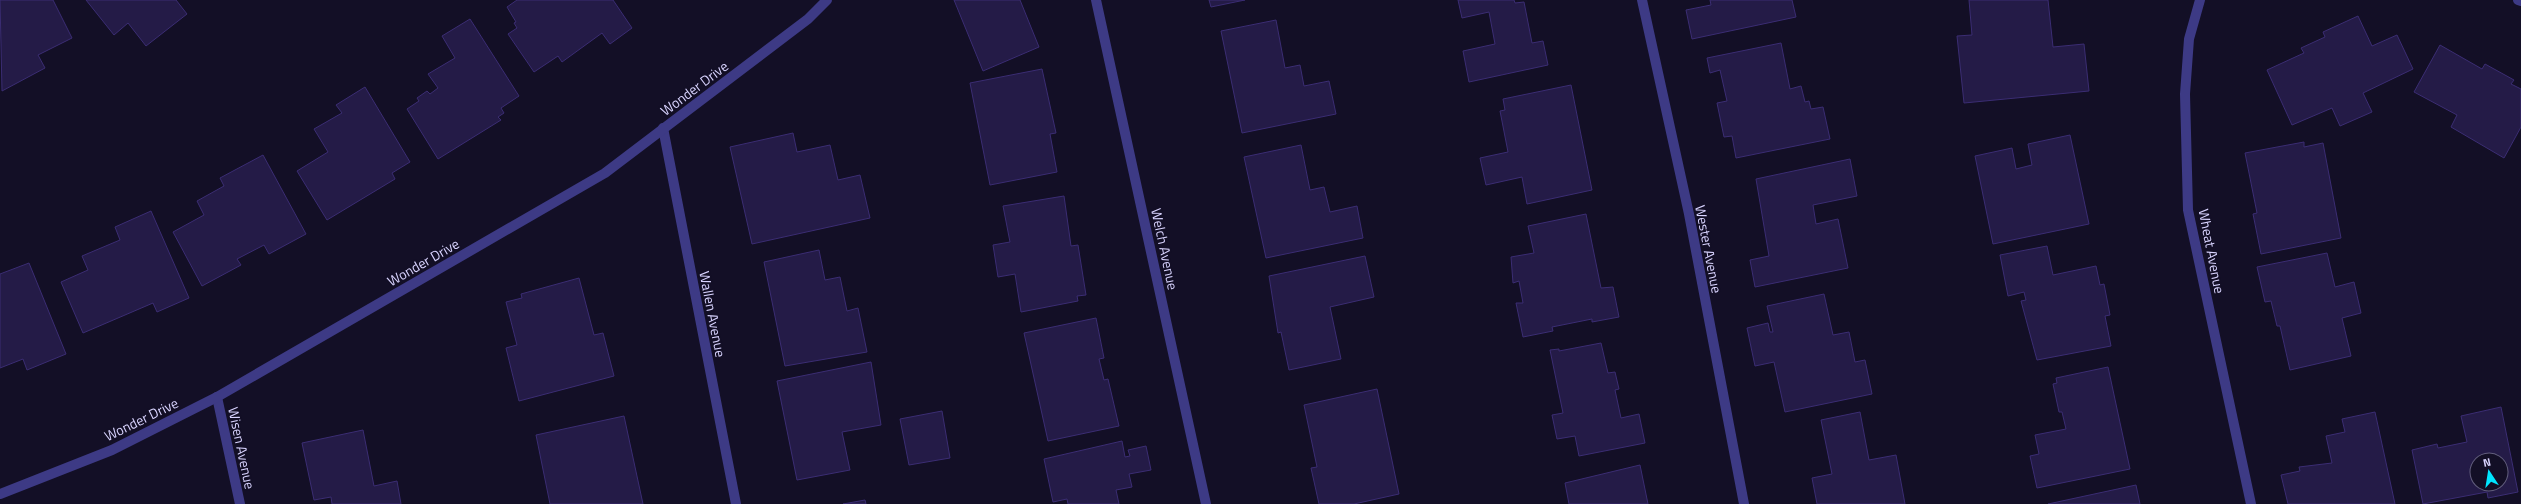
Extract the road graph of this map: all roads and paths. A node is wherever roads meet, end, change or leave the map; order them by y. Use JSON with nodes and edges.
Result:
{"nodes":[{"id":1,"x":827,"y":0,"type":"edge"},
{"id":2,"x":1096,"y":0,"type":"edge"},
{"id":3,"x":1642,"y":0,"type":"edge"},
{"id":4,"x":2200,"y":0,"type":"edge"},
{"id":5,"x":2518,"y":0,"type":"edge"},
{"id":6,"x":2521,"y":1,"type":"edge"},
{"id":7,"x":663,"y":128,"type":"junction"},
{"id":8,"x":217,"y":397,"type":"junction"},
{"id":9,"x":0,"y":494,"type":"edge"},
{"id":10,"x":240,"y":504,"type":"edge"},
{"id":11,"x":736,"y":504,"type":"edge"},
{"id":12,"x":1206,"y":504,"type":"edge"},
{"id":13,"x":1744,"y":504,"type":"edge"},
{"id":14,"x":2251,"y":504,"type":"edge"}],
"edges":[{"from":1,"to":7,"type":"street","name":"Wonder Drive"},
{"from":2,"to":12,"type":"street","name":"Welch Avenue"},
{"from":3,"to":13,"type":"street","name":"Wester Avenue"},
{"from":4,"to":14,"type":"street","name":"Wheat Avenue"},
{"from":5,"to":6,"type":"street"},
{"from":7,"to":8,"type":"street","name":"Wonder Drive"},
{"from":7,"to":11,"type":"street","name":"Wallen Avenue"},
{"from":8,"to":9,"type":"street","name":"Wonder Drive"},
{"from":8,"to":10,"type":"street","name":"Wisen Avenue"}]}
